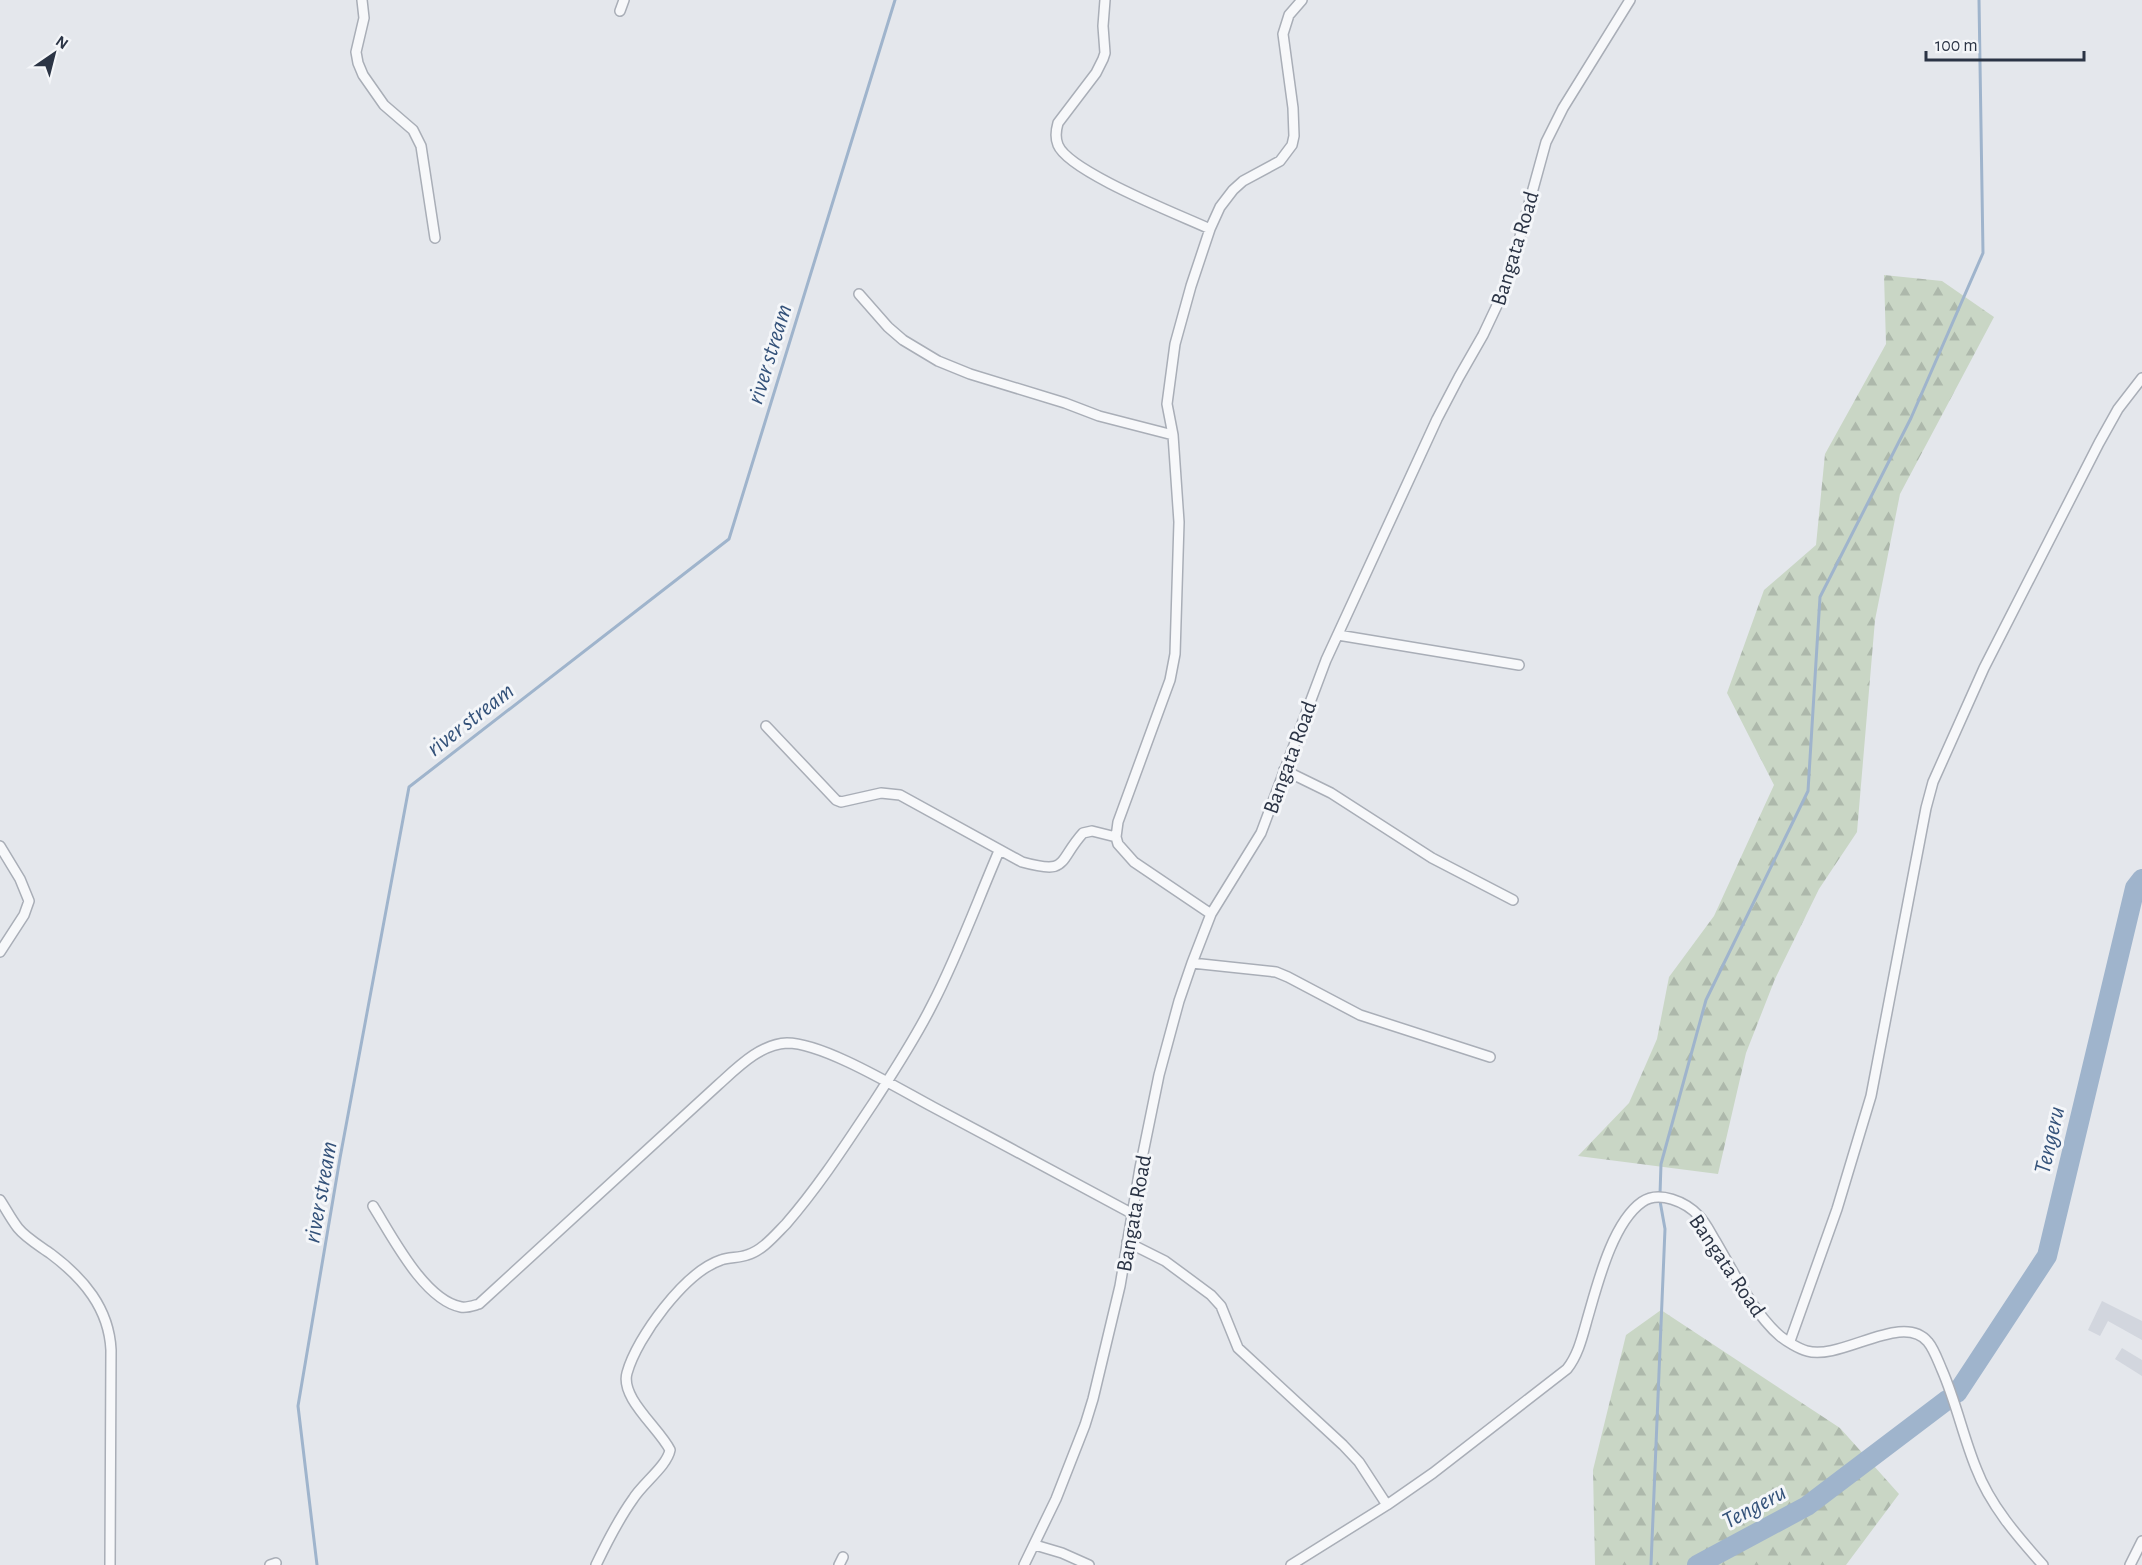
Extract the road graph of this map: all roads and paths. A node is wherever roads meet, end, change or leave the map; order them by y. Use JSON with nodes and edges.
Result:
{"nodes":[{"id":1,"x":362,"y":0,"type":"edge"},
{"id":2,"x":624,"y":0,"type":"edge"},
{"id":3,"x":1105,"y":0,"type":"edge"},
{"id":4,"x":1302,"y":0,"type":"edge"},
{"id":5,"x":1630,"y":0,"type":"edge"},
{"id":6,"x":620,"y":11,"type":"dead end"},
{"id":7,"x":1210,"y":229,"type":"junction"},
{"id":8,"x":435,"y":238,"type":"dead end"},
{"id":9,"x":859,"y":294,"type":"dead end"},
{"id":10,"x":2142,"y":378,"type":"edge"},
{"id":11,"x":1173,"y":435,"type":"junction"},
{"id":12,"x":1338,"y":634,"type":"junction"},
{"id":13,"x":1519,"y":665,"type":"dead end"},
{"id":14,"x":766,"y":726,"type":"dead end"},
{"id":15,"x":1284,"y":770,"type":"junction"},
{"id":16,"x":1116,"y":837,"type":"junction"},
{"id":17,"x":0,"y":846,"type":"edge"},
{"id":18,"x":999,"y":851,"type":"junction"},
{"id":19,"x":1513,"y":900,"type":"dead end"},
{"id":20,"x":1211,"y":914,"type":"junction"},
{"id":21,"x":0,"y":952,"type":"edge"},
{"id":22,"x":1192,"y":963,"type":"junction"},
{"id":23,"x":1490,"y":1057,"type":"dead end"},
{"id":24,"x":887,"y":1082,"type":"junction"},
{"id":25,"x":0,"y":1200,"type":"edge"},
{"id":26,"x":373,"y":1206,"type":"dead end"},
{"id":27,"x":1131,"y":1213,"type":"junction"},
{"id":28,"x":1127,"y":1242,"type":"junction"},
{"id":29,"x":1790,"y":1341,"type":"junction"},
{"id":30,"x":1387,"y":1505,"type":"junction"},
{"id":31,"x":2142,"y":1541,"type":"edge"},
{"id":32,"x":1035,"y":1545,"type":"junction"},
{"id":33,"x":110,"y":1565,"type":"edge"},
{"id":34,"x":596,"y":1565,"type":"edge"},
{"id":35,"x":1024,"y":1565,"type":"edge"},
{"id":36,"x":1089,"y":1565,"type":"edge"},
{"id":37,"x":1291,"y":1565,"type":"edge"},
{"id":38,"x":2043,"y":1565,"type":"edge"},
{"id":39,"x":2130,"y":1565,"type":"edge"}],
"edges":[{"from":1,"to":8,"type":"street"},
{"from":2,"to":6,"type":"street"},
{"from":3,"to":7,"type":"street"},
{"from":4,"to":7,"type":"street"},
{"from":5,"to":12,"type":"street","name":"Bangata Road"},
{"from":7,"to":11,"type":"street"},
{"from":9,"to":11,"type":"street"},
{"from":10,"to":29,"type":"street"},
{"from":11,"to":16,"type":"street"},
{"from":12,"to":13,"type":"street"},
{"from":12,"to":15,"type":"street","name":"Bangata Road"},
{"from":14,"to":18,"type":"street"},
{"from":15,"to":19,"type":"street"},
{"from":15,"to":20,"type":"street","name":"Bangata Road"},
{"from":16,"to":18,"type":"street"},
{"from":16,"to":20,"type":"street"},
{"from":17,"to":21,"type":"street"},
{"from":18,"to":24,"type":"street"},
{"from":20,"to":22,"type":"street","name":"Bangata Road"},
{"from":22,"to":23,"type":"street"},
{"from":22,"to":27,"type":"street","name":"Bangata Road"},
{"from":24,"to":26,"type":"street"},
{"from":24,"to":27,"type":"street"},
{"from":24,"to":34,"type":"street"},
{"from":25,"to":33,"type":"street"},
{"from":27,"to":28,"type":"street","name":"Bangata Road"},
{"from":28,"to":30,"type":"street"},
{"from":28,"to":32,"type":"street","name":"Bangata Road"},
{"from":29,"to":30,"type":"street","name":"Bangata Road"},
{"from":29,"to":38,"type":"street","name":"Bangata Road"},
{"from":30,"to":37,"type":"street","name":"Bangata Road"},
{"from":31,"to":39,"type":"street"},
{"from":32,"to":35,"type":"street","name":"Bangata Road"},
{"from":32,"to":36,"type":"street"}]}
